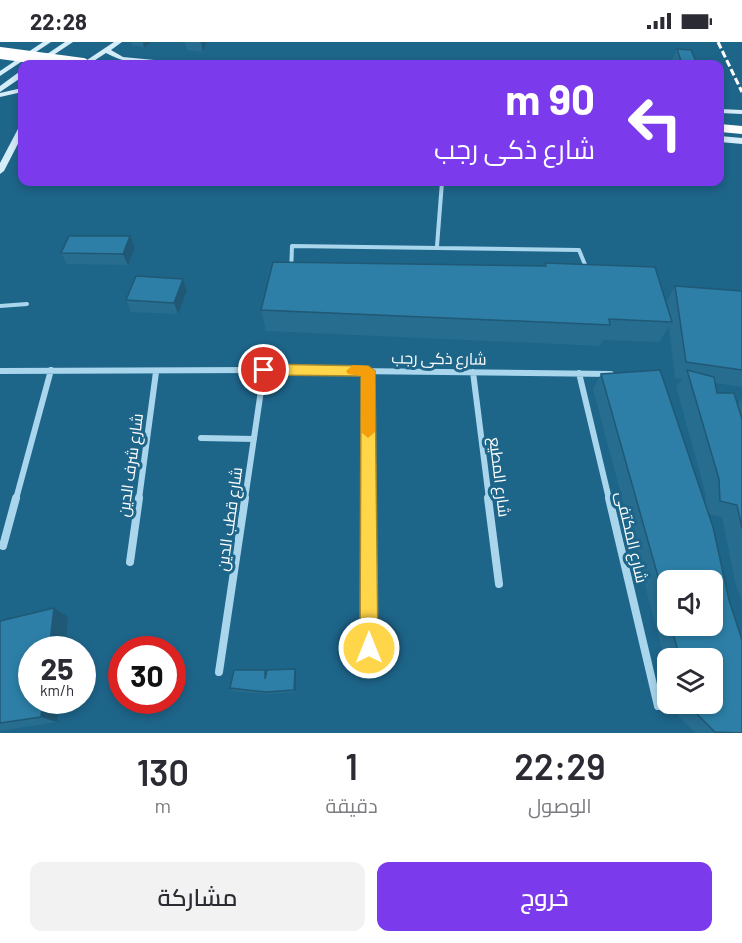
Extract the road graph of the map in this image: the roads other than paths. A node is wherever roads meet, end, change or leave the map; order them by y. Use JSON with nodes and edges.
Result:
{"nodes":[{"id":1,"x":70,"y":42,"type":"edge"},
{"id":2,"x":119,"y":42,"type":"edge"},
{"id":3,"x":45,"y":43,"type":"edge"},
{"id":4,"x":105,"y":50,"type":"junction"},
{"id":5,"x":0,"y":53,"type":"edge"},
{"id":6,"x":20,"y":60,"type":"edge"},
{"id":7,"x":42,"y":60,"type":"edge"},
{"id":8,"x":53,"y":60,"type":"edge"},
{"id":9,"x":90,"y":60,"type":"edge"},
{"id":10,"x":132,"y":60,"type":"edge"},
{"id":11,"x":18,"y":62,"type":"edge"},
{"id":12,"x":0,"y":63,"type":"edge"},
{"id":13,"x":18,"y":65,"type":"edge"},
{"id":14,"x":0,"y":74,"type":"edge"},
{"id":15,"x":18,"y":77,"type":"edge"},
{"id":16,"x":0,"y":90,"type":"edge"},
{"id":17,"x":18,"y":91,"type":"edge"},
{"id":18,"x":0,"y":95,"type":"edge"},
{"id":19,"x":724,"y":111,"type":"edge"},
{"id":20,"x":742,"y":112,"type":"edge"},
{"id":21,"x":724,"y":117,"type":"edge"},
{"id":22,"x":742,"y":119,"type":"edge"},
{"id":23,"x":724,"y":128,"type":"edge"},
{"id":24,"x":742,"y":130,"type":"edge"},
{"id":25,"x":18,"y":137,"type":"edge"},
{"id":26,"x":724,"y":139,"type":"edge"},
{"id":27,"x":742,"y":141,"type":"edge"},
{"id":28,"x":0,"y":171,"type":"edge"},
{"id":29,"x":442,"y":186,"type":"edge"},
{"id":30,"x":437,"y":246,"type":"junction"},
{"id":31,"x":27,"y":304,"type":"dead end"},
{"id":32,"x":0,"y":306,"type":"edge"},
{"id":33,"x":51,"y":370,"type":"junction"},
{"id":34,"x":264,"y":370,"type":"junction"},
{"id":35,"x":0,"y":371,"type":"edge"},
{"id":36,"x":368,"y":371,"type":"junction"},
{"id":37,"x":156,"y":372,"type":"junction"},
{"id":38,"x":473,"y":372,"type":"junction"},
{"id":39,"x":579,"y":374,"type":"junction"},
{"id":40,"x":614,"y":374,"type":"edge"},
{"id":41,"x":201,"y":438,"type":"dead end"},
{"id":42,"x":254,"y":439,"type":"junction"},
{"id":43,"x":3,"y":546,"type":"dead end"},
{"id":44,"x":130,"y":561,"type":"dead end"},
{"id":45,"x":499,"y":584,"type":"dead end"},
{"id":46,"x":369,"y":648,"type":"dead end"},
{"id":47,"x":219,"y":672,"type":"dead end"},
{"id":48,"x":657,"y":702,"type":"edge"}],
"edges":[{"from":1,"to":7,"type":"street"},
{"from":2,"to":4,"type":"street"},
{"from":3,"to":6,"type":"street"},
{"from":4,"to":9,"type":"street"},
{"from":4,"to":10,"type":"street"},
{"from":5,"to":8,"type":"highway","bridge":true},
{"from":11,"to":14,"type":"street"},
{"from":12,"to":13,"type":"highway"},
{"from":15,"to":16,"type":"street"},
{"from":17,"to":18,"type":"street"},
{"from":19,"to":20,"type":"street"},
{"from":21,"to":22,"type":"highway"},
{"from":23,"to":24,"type":"highway"},
{"from":25,"to":28,"type":"street"},
{"from":26,"to":27,"type":"street"},
{"from":29,"to":30,"type":"lane"},
{"from":30,"to":30,"type":"lane"},
{"from":31,"to":32,"type":"lane"},
{"from":33,"to":35,"type":"street","name":"شارع ذكى رجب"},
{"from":33,"to":37,"type":"street","name":"شارع ذكى رجب"},
{"from":33,"to":43,"type":"street"},
{"from":34,"to":36,"type":"street","name":"شارع ذكى رجب"},
{"from":34,"to":37,"type":"street","name":"شارع ذكى رجب"},
{"from":34,"to":42,"type":"street","name":"شارع قطب الدين"},
{"from":36,"to":38,"type":"street","name":"شارع ذكى رجب"},
{"from":36,"to":46,"type":"street"},
{"from":37,"to":44,"type":"street","name":"شارع شرف الدين"},
{"from":38,"to":39,"type":"street","name":"شارع ذكى رجب"},
{"from":38,"to":45,"type":"street","name":"شارع المطيع"},
{"from":39,"to":40,"type":"street","name":"شارع ذكى رجب"},
{"from":39,"to":48,"type":"street","name":"شارع المكتفى"},
{"from":41,"to":42,"type":"street"},
{"from":42,"to":47,"type":"street","name":"شارع قطب الدين"}]}
